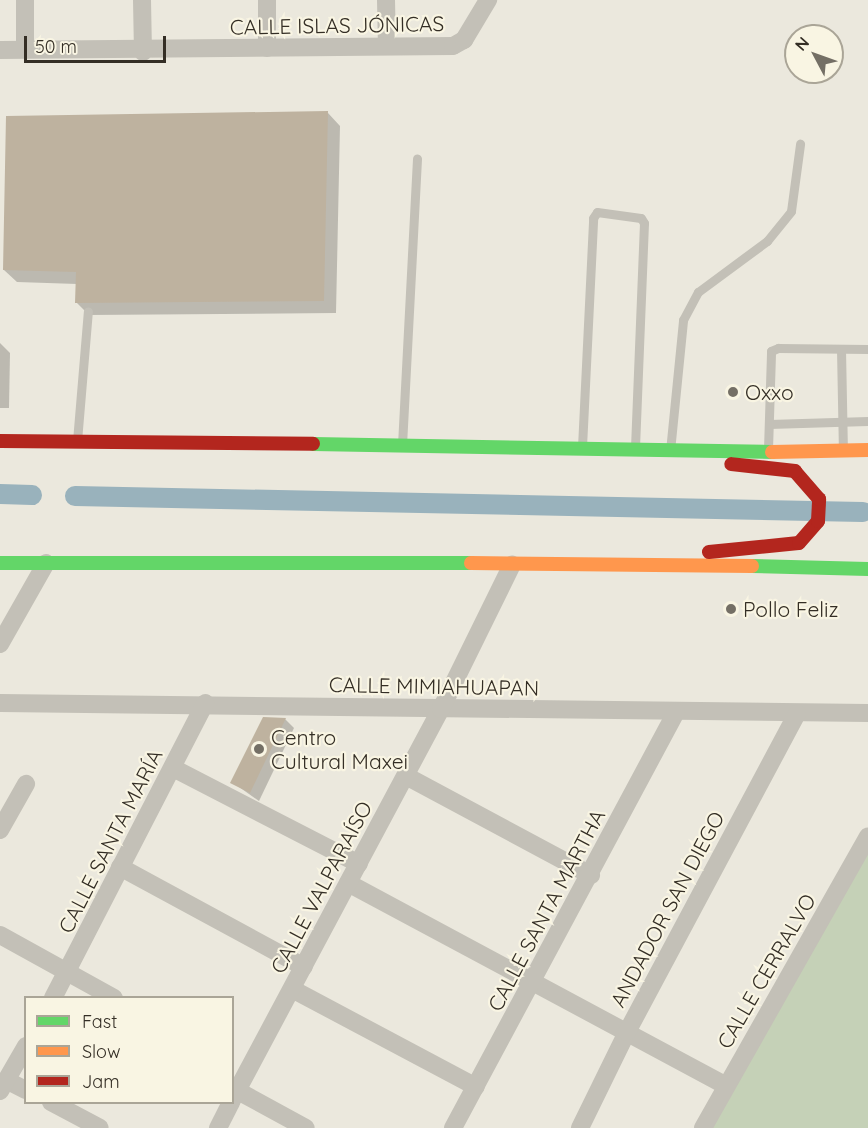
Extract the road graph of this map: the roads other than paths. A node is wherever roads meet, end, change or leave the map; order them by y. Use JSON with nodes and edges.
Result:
{"nodes":[{"id":1,"x":25,"y":0,"type":"edge"},
{"id":2,"x":142,"y":0,"type":"edge"},
{"id":3,"x":267,"y":0,"type":"edge"},
{"id":4,"x":386,"y":0,"type":"edge"},
{"id":5,"x":488,"y":0,"type":"edge"},
{"id":6,"x":387,"y":46,"type":"junction"},
{"id":7,"x":267,"y":48,"type":"junction"},
{"id":8,"x":25,"y":49,"type":"junction"},
{"id":9,"x":0,"y":50,"type":"edge"},
{"id":10,"x":143,"y":52,"type":"junction"},
{"id":11,"x":800,"y":144,"type":"dead end"},
{"id":12,"x":417,"y":159,"type":"dead end"},
{"id":13,"x":88,"y":311,"type":"dead end"},
{"id":14,"x":841,"y":349,"type":"junction"},
{"id":15,"x":868,"y":349,"type":"edge"},
{"id":16,"x":842,"y":422,"type":"junction"},
{"id":17,"x":868,"y":422,"type":"edge"},
{"id":18,"x":769,"y":424,"type":"junction"},
{"id":19,"x":0,"y":441,"type":"edge"},
{"id":20,"x":77,"y":441,"type":"junction"},
{"id":21,"x":402,"y":445,"type":"junction"},
{"id":22,"x":582,"y":447,"type":"junction"},
{"id":23,"x":635,"y":448,"type":"junction"},
{"id":24,"x":768,"y":449,"type":"junction"},
{"id":25,"x":843,"y":450,"type":"junction"},
{"id":26,"x":868,"y":450,"type":"edge"},
{"id":27,"x":670,"y":451,"type":"junction"},
{"id":28,"x":693,"y":453,"type":"junction"},
{"id":29,"x":0,"y":563,"type":"edge"},
{"id":30,"x":46,"y":563,"type":"junction"},
{"id":31,"x":633,"y":563,"type":"junction"},
{"id":32,"x":512,"y":565,"type":"junction"},
{"id":33,"x":868,"y":569,"type":"edge"},
{"id":34,"x":0,"y":644,"type":"edge"},
{"id":35,"x":0,"y":703,"type":"edge"},
{"id":36,"x":205,"y":704,"type":"junction"},
{"id":37,"x":441,"y":709,"type":"junction"},
{"id":38,"x":676,"y":712,"type":"junction"},
{"id":39,"x":797,"y":713,"type":"junction"},
{"id":40,"x":868,"y":713,"type":"edge"},
{"id":41,"x":173,"y":768,"type":"junction"},
{"id":42,"x":406,"y":776,"type":"junction"},
{"id":43,"x":26,"y":784,"type":"dead end"},
{"id":44,"x":5,"y":808,"type":"edge"},
{"id":45,"x":0,"y":830,"type":"edge"},
{"id":46,"x":868,"y":836,"type":"edge"},
{"id":47,"x":358,"y":864,"type":"junction"},
{"id":48,"x":120,"y":867,"type":"junction"},
{"id":49,"x":591,"y":875,"type":"junction"},
{"id":50,"x":348,"y":883,"type":"junction"},
{"id":51,"x":0,"y":935,"type":"edge"},
{"id":52,"x":304,"y":967,"type":"junction"},
{"id":53,"x":68,"y":972,"type":"junction"},
{"id":54,"x":534,"y":982,"type":"junction"},
{"id":55,"x":292,"y":989,"type":"junction"},
{"id":56,"x":54,"y":996,"type":"edge"},
{"id":57,"x":110,"y":996,"type":"edge"},
{"id":58,"x":627,"y":1032,"type":"junction"},
{"id":59,"x":24,"y":1049,"type":"edge"},
{"id":60,"x":240,"y":1067,"type":"edge"},
{"id":61,"x":3,"y":1085,"type":"edge"},
{"id":62,"x":726,"y":1086,"type":"junction"},
{"id":63,"x":476,"y":1087,"type":"junction"},
{"id":64,"x":24,"y":1090,"type":"edge"},
{"id":65,"x":234,"y":1098,"type":"edge"},
{"id":66,"x":55,"y":1104,"type":"edge"},
{"id":67,"x":231,"y":1104,"type":"edge"},
{"id":68,"x":100,"y":1128,"type":"edge"},
{"id":69,"x":218,"y":1128,"type":"edge"},
{"id":70,"x":306,"y":1128,"type":"edge"},
{"id":71,"x":453,"y":1128,"type":"edge"},
{"id":72,"x":580,"y":1128,"type":"edge"},
{"id":73,"x":703,"y":1128,"type":"edge"}],
"edges":[{"from":1,"to":8,"type":"street"},
{"from":2,"to":10,"type":"street"},
{"from":3,"to":7,"type":"street"},
{"from":4,"to":6,"type":"street"},
{"from":5,"to":6,"type":"street","name":"CALLE ISLAS JÓNICAS"},
{"from":6,"to":7,"type":"street","name":"CALLE ISLAS JÓNICAS"},
{"from":7,"to":10,"type":"street","name":"CALLE ISLAS JÓNICAS"},
{"from":8,"to":9,"type":"street","name":"CALLE ISLAS JÓNICAS"},
{"from":8,"to":10,"type":"street","name":"CALLE ISLAS JÓNICAS"},
{"from":11,"to":27,"type":"lane"},
{"from":12,"to":21,"type":"lane"},
{"from":13,"to":20,"type":"lane"},
{"from":14,"to":15,"type":"lane"},
{"from":14,"to":16,"type":"lane"},
{"from":14,"to":18,"type":"lane"},
{"from":16,"to":17,"type":"lane"},
{"from":16,"to":18,"type":"lane"},
{"from":16,"to":25,"type":"lane"},
{"from":18,"to":24,"type":"lane"},
{"from":19,"to":20,"type":"main road"},
{"from":20,"to":21,"type":"main road"},
{"from":21,"to":22,"type":"main road"},
{"from":22,"to":23,"type":"main road"},
{"from":22,"to":23,"type":"lane"},
{"from":23,"to":27,"type":"main road"},
{"from":24,"to":25,"type":"main road"},
{"from":24,"to":28,"type":"main road"},
{"from":25,"to":26,"type":"main road"},
{"from":27,"to":28,"type":"main road"},
{"from":28,"to":31,"type":"main road"},
{"from":29,"to":30,"type":"main road"},
{"from":30,"to":32,"type":"main road"},
{"from":30,"to":34,"type":"street"},
{"from":31,"to":32,"type":"main road"},
{"from":31,"to":33,"type":"main road"},
{"from":32,"to":37,"type":"street","name":"CALLE VALPARAÍSO"},
{"from":35,"to":36,"type":"street","name":"CALLE MIMIAHUAPAN"},
{"from":36,"to":37,"type":"street","name":"CALLE MIMIAHUAPAN"},
{"from":36,"to":41,"type":"street","name":"CALLE SANTA MARÍA"},
{"from":37,"to":38,"type":"street","name":"CALLE MIMIAHUAPAN"},
{"from":37,"to":42,"type":"street","name":"CALLE VALPARAÍSO"},
{"from":38,"to":39,"type":"street","name":"CALLE MIMIAHUAPAN"},
{"from":38,"to":49,"type":"street","name":"CALLE SANTA MARTHA"},
{"from":39,"to":40,"type":"street","name":"CALLE MIMIAHUAPAN"},
{"from":39,"to":58,"type":"street","name":"ANDADOR SAN DIEGO"},
{"from":41,"to":47,"type":"street"},
{"from":41,"to":48,"type":"street","name":"CALLE SANTA MARÍA"},
{"from":42,"to":47,"type":"street","name":"CALLE VALPARAÍSO"},
{"from":42,"to":49,"type":"street"},
{"from":43,"to":44,"type":"street"},
{"from":44,"to":45,"type":"street"},
{"from":46,"to":62,"type":"street","name":"CALLE CERRALVO"},
{"from":47,"to":50,"type":"street","name":"CALLE VALPARAÍSO"},
{"from":48,"to":52,"type":"street"},
{"from":48,"to":53,"type":"street","name":"CALLE SANTA MARÍA"},
{"from":49,"to":54,"type":"street","name":"CALLE SANTA MARTHA"},
{"from":50,"to":52,"type":"street","name":"CALLE VALPARAÍSO"},
{"from":50,"to":54,"type":"street"},
{"from":51,"to":53,"type":"street"},
{"from":52,"to":55,"type":"street","name":"CALLE VALPARAÍSO"},
{"from":53,"to":56,"type":"street","name":"CALLE SANTA MARÍA"},
{"from":53,"to":57,"type":"street"},
{"from":54,"to":58,"type":"street"},
{"from":54,"to":63,"type":"street","name":"CALLE SANTA MARTHA"},
{"from":55,"to":60,"type":"street","name":"CALLE VALPARAÍSO"},
{"from":55,"to":63,"type":"street"},
{"from":58,"to":62,"type":"street"},
{"from":58,"to":72,"type":"street","name":"ANDADOR SAN DIEGO"},
{"from":59,"to":61,"type":"street"},
{"from":60,"to":65,"type":"street","name":"CALLE VALPARAÍSO"},
{"from":61,"to":64,"type":"street"},
{"from":62,"to":73,"type":"street","name":"CALLE CERRALVO"},
{"from":63,"to":71,"type":"street","name":"CALLE SANTA MARTHA"},
{"from":65,"to":70,"type":"street"},
{"from":66,"to":68,"type":"street"},
{"from":67,"to":69,"type":"street","name":"CALLE VALPARAÍSO"}]}
